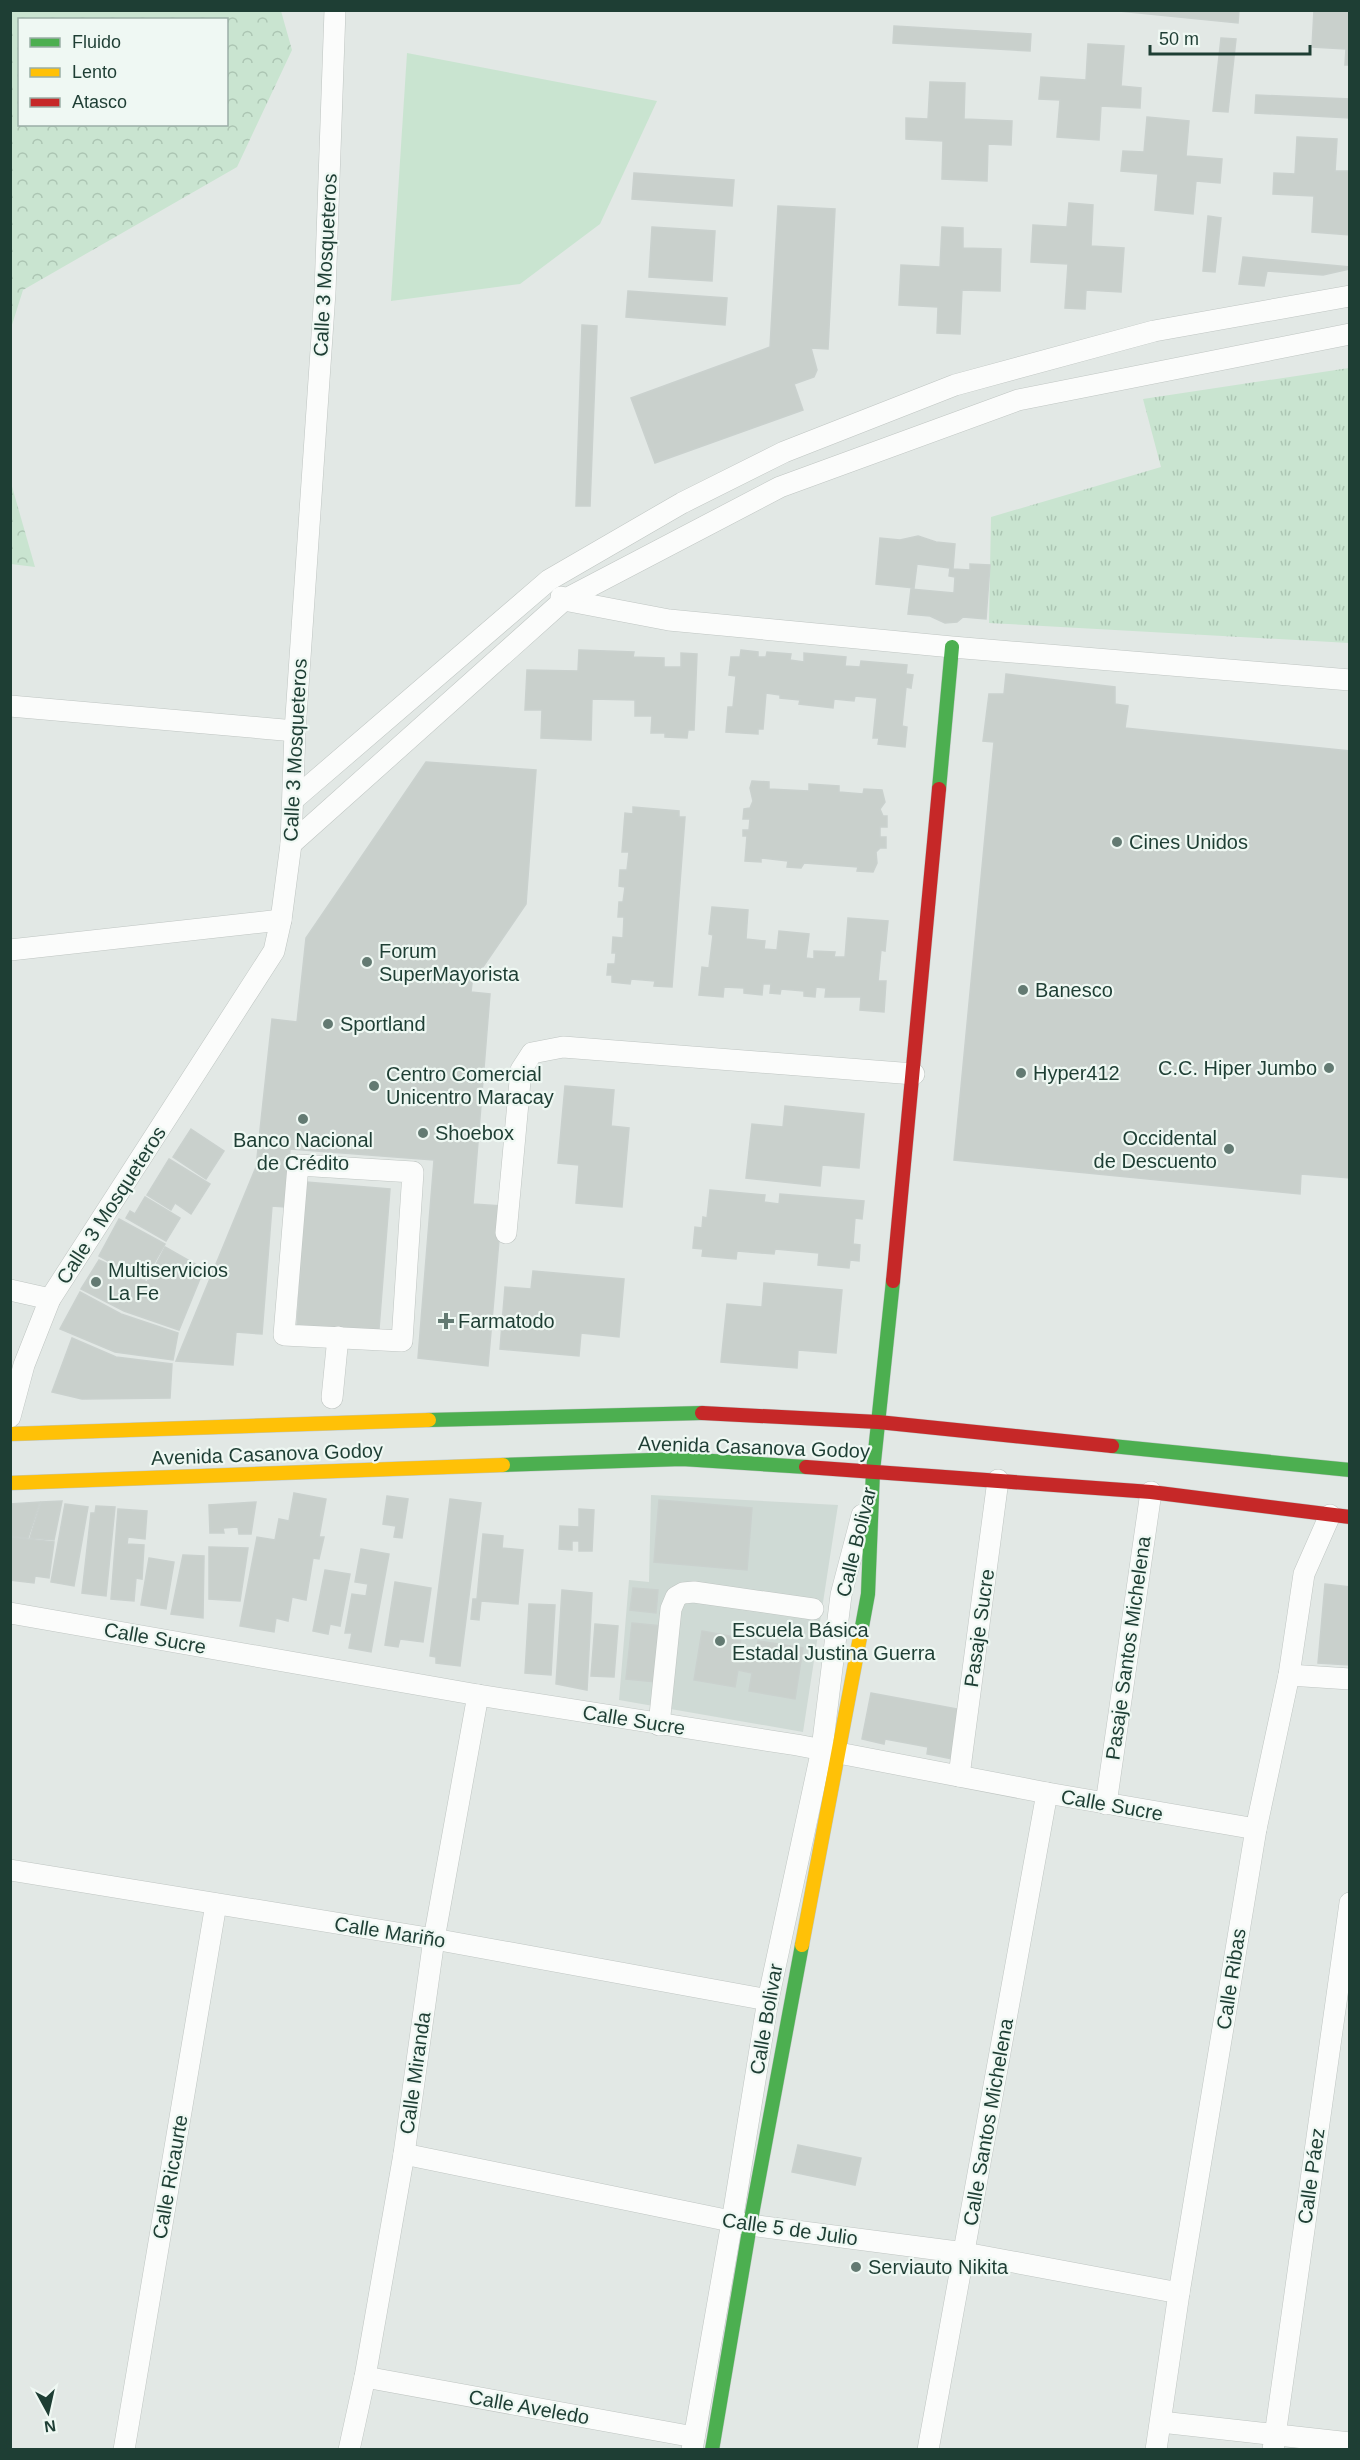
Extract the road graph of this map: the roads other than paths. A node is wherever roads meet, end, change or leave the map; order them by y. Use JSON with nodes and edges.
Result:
{"nodes":[{"id":1,"x":335,"y":10,"type":"edge"},
{"id":2,"x":1350,"y":296,"type":"edge"},
{"id":3,"x":1350,"y":334,"type":"edge"},
{"id":4,"x":549,"y":580,"type":"junction"},
{"id":5,"x":564,"y":600,"type":"junction"},
{"id":6,"x":952,"y":646,"type":"junction"},
{"id":7,"x":1350,"y":680,"type":"edge"},
{"id":8,"x":10,"y":706,"type":"edge"},
{"id":9,"x":295,"y":731,"type":"junction"},
{"id":10,"x":293,"y":800,"type":"junction"},
{"id":11,"x":291,"y":844,"type":"junction"},
{"id":12,"x":282,"y":920,"type":"junction"},
{"id":13,"x":10,"y":950,"type":"edge"},
{"id":14,"x":914,"y":1074,"type":"junction"},
{"id":15,"x":506,"y":1233,"type":"dead end"},
{"id":16,"x":10,"y":1290,"type":"edge"},
{"id":17,"x":50,"y":1299,"type":"junction"},
{"id":18,"x":338,"y":1339,"type":"junction"},
{"id":19,"x":332,"y":1398,"type":"dead end"},
{"id":20,"x":10,"y":1417,"type":"edge"},
{"id":21,"x":878,"y":1422,"type":"junction"},
{"id":22,"x":10,"y":1434,"type":"edge"},
{"id":23,"x":1350,"y":1470,"type":"edge"},
{"id":24,"x":873,"y":1471,"type":"junction"},
{"id":25,"x":998,"y":1480,"type":"junction"},
{"id":26,"x":10,"y":1483,"type":"edge"},
{"id":27,"x":1151,"y":1492,"type":"junction"},
{"id":28,"x":1340,"y":1516,"type":"edge"},
{"id":29,"x":813,"y":1609,"type":"dead end"},
{"id":30,"x":10,"y":1613,"type":"edge"},
{"id":31,"x":1289,"y":1674,"type":"junction"},
{"id":32,"x":1350,"y":1678,"type":"edge"},
{"id":33,"x":478,"y":1695,"type":"junction"},
{"id":34,"x":659,"y":1725,"type":"junction"},
{"id":35,"x":829,"y":1751,"type":"junction"},
{"id":36,"x":959,"y":1776,"type":"junction"},
{"id":37,"x":1047,"y":1793,"type":"junction"},
{"id":38,"x":1106,"y":1804,"type":"junction"},
{"id":39,"x":1256,"y":1829,"type":"junction"},
{"id":40,"x":10,"y":1870,"type":"edge"},
{"id":41,"x":1350,"y":1903,"type":"edge"},
{"id":42,"x":216,"y":1904,"type":"junction"},
{"id":43,"x":434,"y":1939,"type":"junction"},
{"id":44,"x":768,"y":2000,"type":"junction"},
{"id":45,"x":404,"y":2154,"type":"junction"},
{"id":46,"x":741,"y":2223,"type":"junction"},
{"id":47,"x":965,"y":2253,"type":"junction"},
{"id":48,"x":1179,"y":2293,"type":"junction"},
{"id":49,"x":365,"y":2377,"type":"junction"},
{"id":50,"x":1161,"y":2422,"type":"junction"},
{"id":51,"x":1274,"y":2442,"type":"edge"},
{"id":52,"x":693,"y":2443,"type":"edge"},
{"id":53,"x":1350,"y":2443,"type":"edge"},
{"id":54,"x":124,"y":2450,"type":"edge"},
{"id":55,"x":349,"y":2450,"type":"edge"},
{"id":56,"x":712,"y":2450,"type":"edge"},
{"id":57,"x":928,"y":2450,"type":"edge"},
{"id":58,"x":1156,"y":2450,"type":"edge"}],
"edges":[{"from":1,"to":9,"type":"street","name":"Calle 3 Mosqueteros"},
{"from":2,"to":4,"type":"street"},
{"from":3,"to":5,"type":"street"},
{"from":4,"to":5,"type":"street"},
{"from":4,"to":10,"type":"street"},
{"from":5,"to":6,"type":"street"},
{"from":5,"to":11,"type":"street"},
{"from":6,"to":7,"type":"street"},
{"from":6,"to":14,"type":"street"},
{"from":8,"to":9,"type":"street"},
{"from":9,"to":10,"type":"street","name":"Calle 3 Mosqueteros"},
{"from":10,"to":11,"type":"street","name":"Calle 3 Mosqueteros"},
{"from":11,"to":12,"type":"street","name":"Calle 3 Mosqueteros"},
{"from":12,"to":13,"type":"street"},
{"from":12,"to":17,"type":"street","name":"Calle 3 Mosqueteros"},
{"from":14,"to":15,"type":"street"},
{"from":14,"to":21,"type":"street"},
{"from":16,"to":17,"type":"street"},
{"from":17,"to":20,"type":"street","name":"Calle 3 Mosqueteros"},
{"from":18,"to":18,"type":"street"},
{"from":18,"to":19,"type":"street"},
{"from":21,"to":22,"type":"street","name":"Avenida Casanova Godoy"},
{"from":21,"to":23,"type":"street","name":"Avenida Casanova Godoy"},
{"from":21,"to":24,"type":"street"},
{"from":24,"to":25,"type":"street","name":"Avenida Casanova Godoy"},
{"from":24,"to":26,"type":"street","name":"Avenida Casanova Godoy"},
{"from":24,"to":35,"type":"street","name":"Calle Bolivar"},
{"from":25,"to":27,"type":"street","name":"Avenida Casanova Godoy"},
{"from":25,"to":36,"type":"street","name":"Pasaje Sucre"},
{"from":27,"to":28,"type":"street","name":"Avenida Casanova Godoy"},
{"from":27,"to":38,"type":"street","name":"Pasaje Santos Michelena"},
{"from":28,"to":31,"type":"street","name":"Calle Ribas"},
{"from":29,"to":34,"type":"street"},
{"from":30,"to":33,"type":"street","name":"Calle Sucre"},
{"from":31,"to":32,"type":"street"},
{"from":31,"to":39,"type":"street","name":"Calle Ribas"},
{"from":33,"to":34,"type":"street","name":"Calle Sucre"},
{"from":33,"to":43,"type":"street","name":"Calle Miranda"},
{"from":34,"to":35,"type":"street","name":"Calle Sucre"},
{"from":35,"to":36,"type":"street","name":"Calle Sucre"},
{"from":35,"to":44,"type":"street","name":"Calle Bolivar"},
{"from":35,"to":46,"type":"street","name":"Calle Bolivar"},
{"from":36,"to":37,"type":"street","name":"Calle Sucre"},
{"from":37,"to":38,"type":"street","name":"Calle Sucre"},
{"from":37,"to":47,"type":"street","name":"Calle Santos Michelena"},
{"from":38,"to":39,"type":"street","name":"Calle Sucre"},
{"from":39,"to":48,"type":"street","name":"Calle Ribas"},
{"from":40,"to":42,"type":"street","name":"Calle Mariño"},
{"from":41,"to":51,"type":"street","name":"Calle Páez"},
{"from":42,"to":43,"type":"street","name":"Calle Mariño"},
{"from":42,"to":54,"type":"street","name":"Calle Ricaurte"},
{"from":43,"to":44,"type":"street","name":"Calle Mariño"},
{"from":43,"to":45,"type":"street","name":"Calle Miranda"},
{"from":44,"to":46,"type":"street","name":"Calle Bolivar"},
{"from":45,"to":46,"type":"street","name":"Calle 5 de Julio"},
{"from":45,"to":49,"type":"street","name":"Calle Miranda"},
{"from":46,"to":47,"type":"street","name":"Calle 5 de Julio"},
{"from":46,"to":52,"type":"street","name":"Calle Bolivar"},
{"from":46,"to":56,"type":"street","name":"Calle Bolivar"},
{"from":47,"to":48,"type":"street","name":"Calle 5 de Julio"},
{"from":47,"to":57,"type":"street","name":"Calle Santos Michelena"},
{"from":48,"to":50,"type":"street","name":"Calle Ribas"},
{"from":49,"to":52,"type":"street","name":"Calle Aveledo"},
{"from":49,"to":55,"type":"street","name":"Calle Miranda"},
{"from":50,"to":51,"type":"street"},
{"from":50,"to":58,"type":"street","name":"Calle Ribas"},
{"from":51,"to":53,"type":"street"}]}
